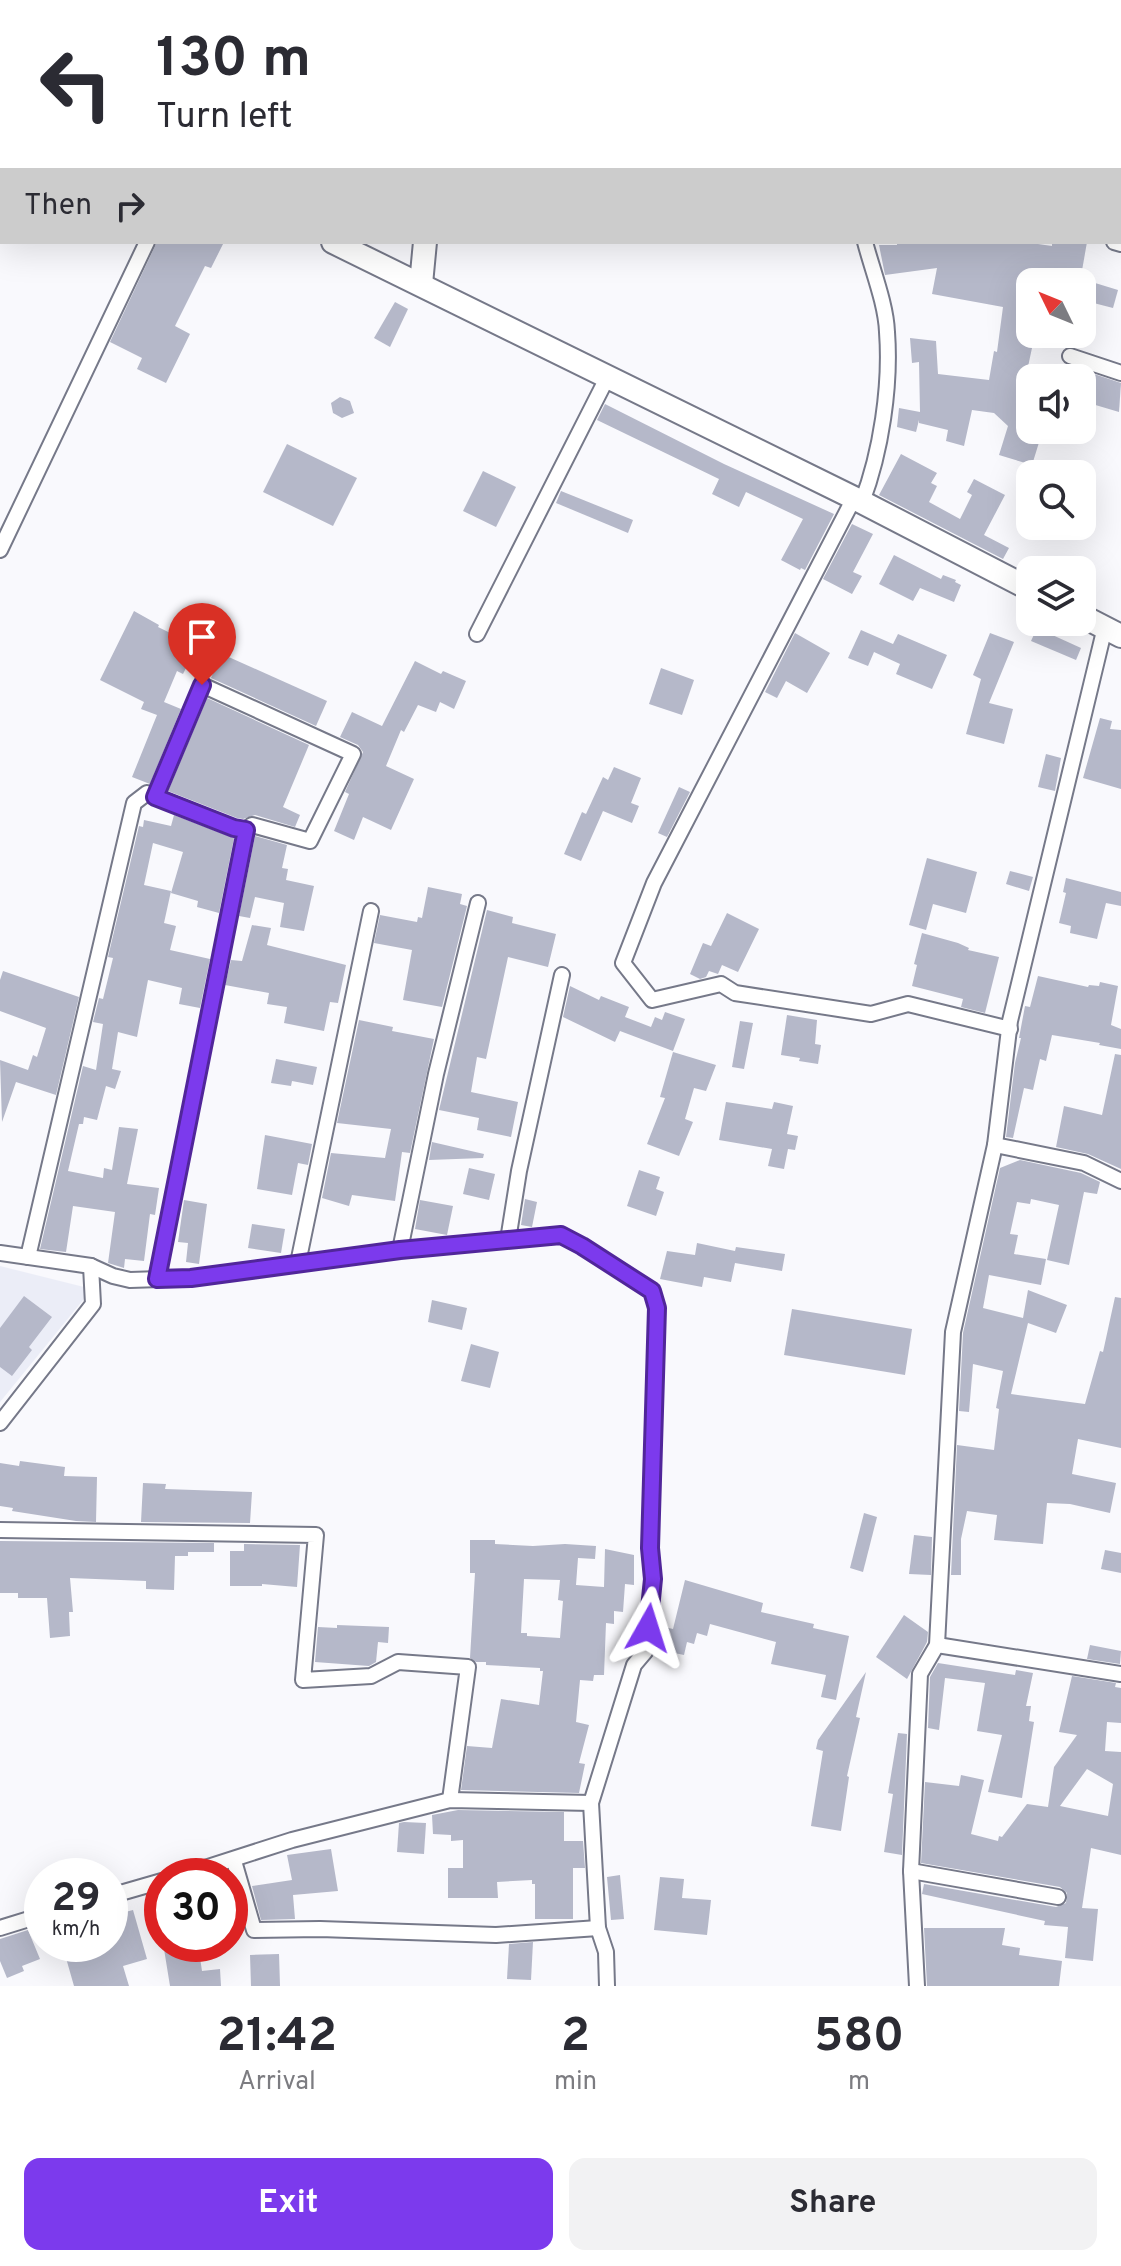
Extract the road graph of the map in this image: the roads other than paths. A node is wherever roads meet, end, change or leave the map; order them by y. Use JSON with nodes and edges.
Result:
{"nodes":[{"id":1,"x":146,"y":244,"type":"edge"},
{"id":2,"x":337,"y":244,"type":"edge"},
{"id":3,"x":425,"y":244,"type":"edge"},
{"id":4,"x":866,"y":244,"type":"edge"},
{"id":5,"x":421,"y":284,"type":"junction"},
{"id":6,"x":1070,"y":356,"type":"dead end"},
{"id":7,"x":1121,"y":373,"type":"edge"},
{"id":8,"x":608,"y":376,"type":"junction"},
{"id":9,"x":858,"y":500,"type":"junction"},
{"id":10,"x":0,"y":550,"type":"edge"},
{"id":11,"x":1016,"y":582,"type":"edge"},
{"id":12,"x":1113,"y":632,"type":"edge"},
{"id":13,"x":477,"y":634,"type":"dead end"},
{"id":14,"x":155,"y":797,"type":"junction"},
{"id":15,"x":246,"y":830,"type":"junction"},
{"id":16,"x":478,"y":903,"type":"dead end"},
{"id":17,"x":371,"y":911,"type":"dead end"},
{"id":18,"x":562,"y":975,"type":"dead end"},
{"id":19,"x":1010,"y":1029,"type":"junction"},
{"id":20,"x":995,"y":1145,"type":"junction"},
{"id":21,"x":1121,"y":1181,"type":"edge"},
{"id":22,"x":508,"y":1240,"type":"junction"},
{"id":23,"x":400,"y":1250,"type":"junction"},
{"id":24,"x":0,"y":1253,"type":"edge"},
{"id":25,"x":28,"y":1257,"type":"junction"},
{"id":26,"x":298,"y":1263,"type":"junction"},
{"id":27,"x":91,"y":1266,"type":"junction"},
{"id":28,"x":157,"y":1279,"type":"junction"},
{"id":29,"x":0,"y":1423,"type":"edge"},
{"id":30,"x":0,"y":1530,"type":"edge"},
{"id":31,"x":937,"y":1645,"type":"junction"},
{"id":32,"x":1121,"y":1674,"type":"edge"},
{"id":33,"x":450,"y":1800,"type":"junction"},
{"id":34,"x":591,"y":1803,"type":"junction"},
{"id":35,"x":242,"y":1858,"type":"edge"},
{"id":36,"x":911,"y":1871,"type":"junction"},
{"id":37,"x":1058,"y":1897,"type":"dead end"},
{"id":38,"x":248,"y":1909,"type":"edge"},
{"id":39,"x":24,"y":1921,"type":"edge"},
{"id":40,"x":0,"y":1928,"type":"edge"},
{"id":41,"x":598,"y":1928,"type":"junction"},
{"id":42,"x":607,"y":1986,"type":"edge"},
{"id":43,"x":917,"y":1986,"type":"edge"}],
"edges":[{"from":1,"to":10,"type":"street"},
{"from":2,"to":5,"type":"street"},
{"from":3,"to":5,"type":"street"},
{"from":4,"to":9,"type":"street"},
{"from":5,"to":8,"type":"street"},
{"from":6,"to":7,"type":"street"},
{"from":8,"to":9,"type":"street"},
{"from":8,"to":13,"type":"street"},
{"from":9,"to":11,"type":"street"},
{"from":9,"to":19,"type":"street"},
{"from":12,"to":19,"type":"street"},
{"from":14,"to":15,"type":"street"},
{"from":14,"to":15,"type":"street"},
{"from":14,"to":25,"type":"street"},
{"from":15,"to":28,"type":"street"},
{"from":16,"to":23,"type":"street"},
{"from":17,"to":26,"type":"street"},
{"from":18,"to":22,"type":"street"},
{"from":19,"to":20,"type":"street"},
{"from":20,"to":21,"type":"street"},
{"from":20,"to":31,"type":"street"},
{"from":22,"to":23,"type":"street"},
{"from":22,"to":34,"type":"street"},
{"from":23,"to":26,"type":"street"},
{"from":24,"to":25,"type":"street"},
{"from":25,"to":27,"type":"street"},
{"from":26,"to":28,"type":"street"},
{"from":27,"to":28,"type":"street"},
{"from":27,"to":29,"type":"street"},
{"from":30,"to":33,"type":"street"},
{"from":31,"to":32,"type":"street"},
{"from":31,"to":36,"type":"street"},
{"from":33,"to":34,"type":"street"},
{"from":33,"to":35,"type":"street"},
{"from":34,"to":41,"type":"street"},
{"from":36,"to":37,"type":"street"},
{"from":36,"to":43,"type":"street"},
{"from":38,"to":41,"type":"street"},
{"from":39,"to":40,"type":"street"},
{"from":41,"to":42,"type":"street"}]}
